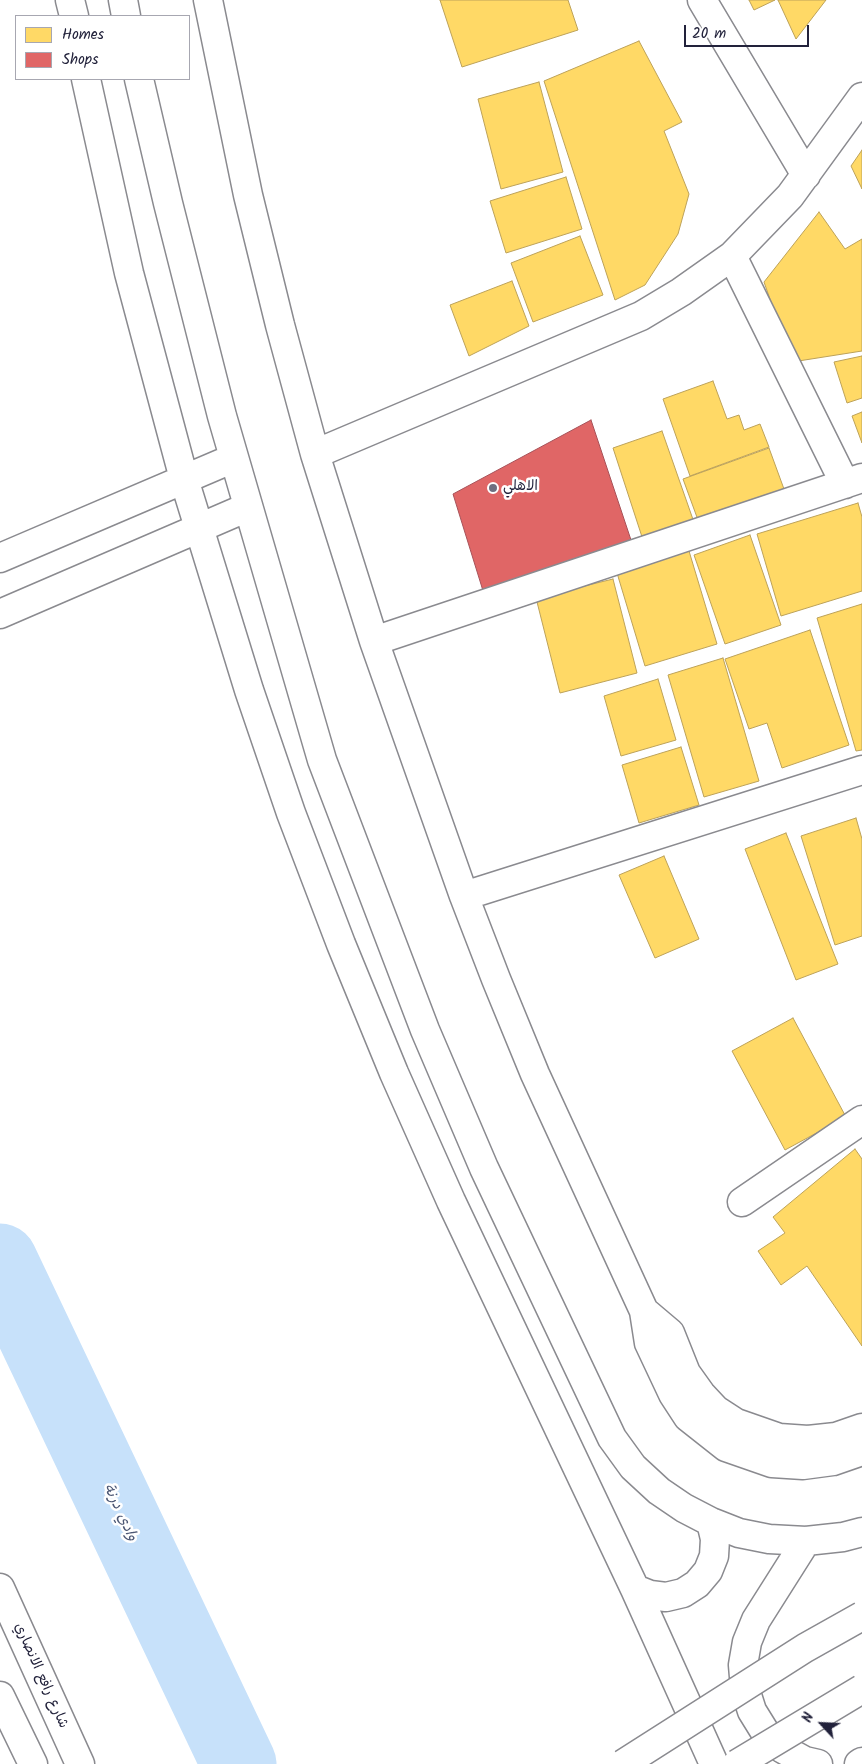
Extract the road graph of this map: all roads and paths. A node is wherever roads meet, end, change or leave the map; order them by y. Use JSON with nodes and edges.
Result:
{"nodes":[{"id":1,"x":70,"y":0,"type":"edge"},
{"id":2,"x":123,"y":0,"type":"edge"},
{"id":3,"x":208,"y":0,"type":"edge"},
{"id":4,"x":702,"y":0,"type":"edge"},
{"id":5,"x":74,"y":15,"type":"edge"},
{"id":6,"x":126,"y":15,"type":"edge"},
{"id":7,"x":86,"y":80,"type":"edge"},
{"id":8,"x":140,"y":80,"type":"edge"},
{"id":9,"x":862,"y":97,"type":"edge"},
{"id":10,"x":806,"y":175,"type":"junction"},
{"id":11,"x":732,"y":256,"type":"junction"},
{"id":12,"x":315,"y":454,"type":"junction"},
{"id":13,"x":234,"y":458,"type":"junction"},
{"id":14,"x":184,"y":479,"type":"junction"},
{"id":15,"x":853,"y":481,"type":"edge"},
{"id":16,"x":248,"y":507,"type":"junction"},
{"id":17,"x":198,"y":529,"type":"junction"},
{"id":18,"x":0,"y":558,"type":"edge"},
{"id":19,"x":0,"y":614,"type":"edge"},
{"id":20,"x":374,"y":641,"type":"junction"},
{"id":21,"x":862,"y":770,"type":"edge"},
{"id":22,"x":464,"y":896,"type":"junction"},
{"id":23,"x":862,"y":1120,"type":"edge"},
{"id":24,"x":742,"y":1202,"type":"dead end"},
{"id":25,"x":644,"y":1311,"type":"junction"},
{"id":26,"x":862,"y":1428,"type":"edge"},
{"id":27,"x":862,"y":1450,"type":"edge"},
{"id":28,"x":711,"y":1522,"type":"junction"},
{"id":29,"x":862,"y":1532,"type":"edge"},
{"id":30,"x":806,"y":1541,"type":"junction"},
{"id":31,"x":0,"y":1588,"type":"edge"},
{"id":32,"x":635,"y":1589,"type":"junction"},
{"id":33,"x":862,"y":1616,"type":"edge"},
{"id":34,"x":862,"y":1689,"type":"edge"},
{"id":35,"x":0,"y":1696,"type":"edge"},
{"id":36,"x":33,"y":1764,"type":"edge"},
{"id":37,"x":80,"y":1764,"type":"edge"},
{"id":38,"x":623,"y":1764,"type":"edge"},
{"id":39,"x":714,"y":1764,"type":"edge"},
{"id":40,"x":738,"y":1764,"type":"edge"},
{"id":41,"x":818,"y":1764,"type":"edge"}],
"edges":[{"from":1,"to":5,"type":"street"},
{"from":2,"to":6,"type":"street"},
{"from":3,"to":12,"type":"street"},
{"from":4,"to":10,"type":"street"},
{"from":7,"to":14,"type":"street"},
{"from":8,"to":13,"type":"street"},
{"from":9,"to":10,"type":"street"},
{"from":10,"to":11,"type":"street"},
{"from":11,"to":12,"type":"street"},
{"from":11,"to":15,"type":"street"},
{"from":12,"to":20,"type":"street"},
{"from":13,"to":14,"type":"street"},
{"from":13,"to":16,"type":"street"},
{"from":14,"to":17,"type":"street"},
{"from":14,"to":18,"type":"street"},
{"from":15,"to":20,"type":"street"},
{"from":16,"to":17,"type":"street"},
{"from":16,"to":28,"type":"street"},
{"from":17,"to":19,"type":"street"},
{"from":17,"to":32,"type":"street"},
{"from":20,"to":22,"type":"street"},
{"from":21,"to":22,"type":"street"},
{"from":22,"to":25,"type":"street"},
{"from":23,"to":24,"type":"street"},
{"from":25,"to":26,"type":"street"},
{"from":25,"to":27,"type":"street"},
{"from":28,"to":30,"type":"street"},
{"from":28,"to":32,"type":"street"},
{"from":29,"to":30,"type":"street"},
{"from":30,"to":41,"type":"street"},
{"from":31,"to":37,"type":"street","name":"شارع رافع الانصاري"},
{"from":32,"to":39,"type":"street"},
{"from":33,"to":38,"type":"street","bridge":true},
{"from":34,"to":40,"type":"street","bridge":true},
{"from":35,"to":36,"type":"street"}]}
